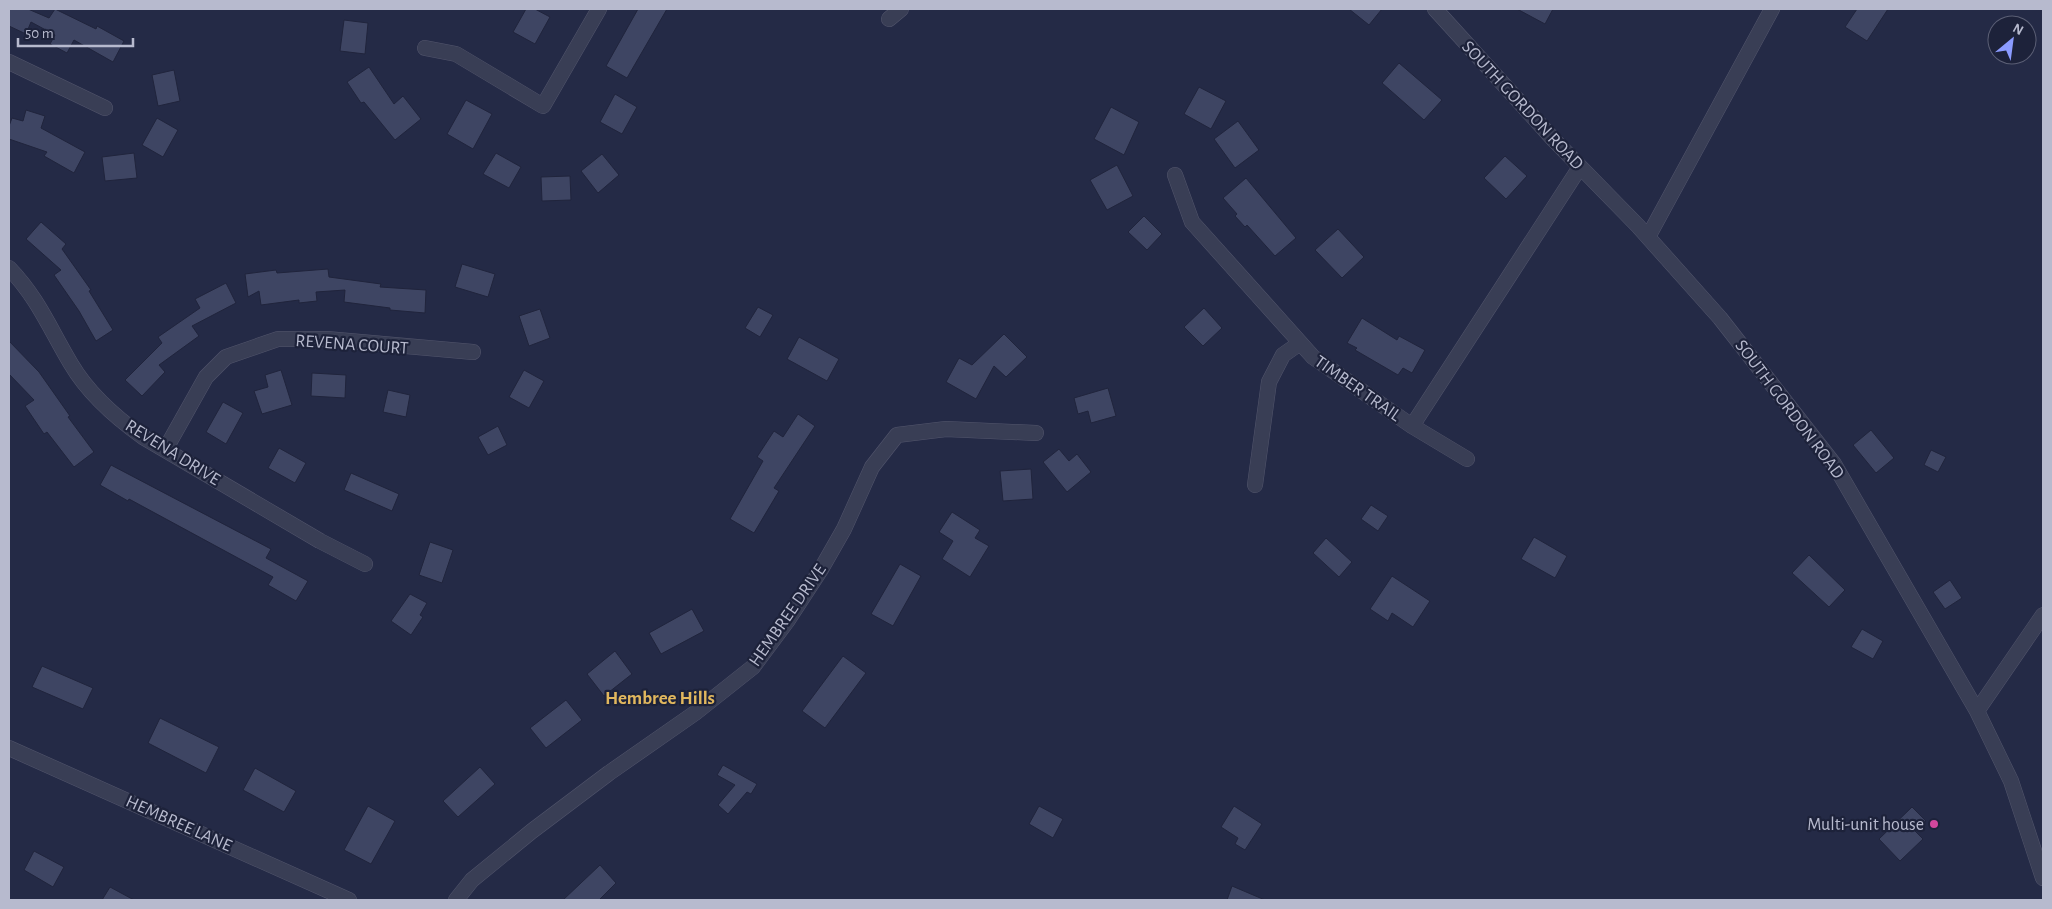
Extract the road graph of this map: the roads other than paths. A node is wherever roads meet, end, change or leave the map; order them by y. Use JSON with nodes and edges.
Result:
{"nodes":[{"id":1,"x":599,"y":9,"type":"edge"},
{"id":2,"x":901,"y":9,"type":"edge"},
{"id":3,"x":1435,"y":9,"type":"edge"},
{"id":4,"x":1772,"y":9,"type":"edge"},
{"id":5,"x":889,"y":18,"type":"dead end"},
{"id":6,"x":425,"y":48,"type":"dead end"},
{"id":7,"x":9,"y":62,"type":"edge"},
{"id":8,"x":105,"y":108,"type":"dead end"},
{"id":9,"x":1580,"y":167,"type":"junction"},
{"id":10,"x":1175,"y":175,"type":"dead end"},
{"id":11,"x":1648,"y":237,"type":"junction"},
{"id":12,"x":9,"y":268,"type":"edge"},
{"id":13,"x":1300,"y":343,"type":"junction"},
{"id":14,"x":473,"y":352,"type":"dead end"},
{"id":15,"x":1412,"y":426,"type":"junction"},
{"id":16,"x":1036,"y":433,"type":"dead end"},
{"id":17,"x":165,"y":450,"type":"junction"},
{"id":18,"x":1467,"y":459,"type":"dead end"},
{"id":19,"x":1255,"y":485,"type":"dead end"},
{"id":20,"x":365,"y":564,"type":"dead end"},
{"id":21,"x":2043,"y":615,"type":"edge"},
{"id":22,"x":1977,"y":711,"type":"junction"},
{"id":23,"x":9,"y":748,"type":"edge"},
{"id":24,"x":2043,"y":878,"type":"edge"},
{"id":25,"x":349,"y":900,"type":"edge"},
{"id":26,"x":456,"y":900,"type":"edge"}],
"edges":[{"from":1,"to":6,"type":"street"},
{"from":2,"to":5,"type":"street"},
{"from":3,"to":9,"type":"street","name":"SOUTH GORDON ROAD"},
{"from":4,"to":11,"type":"street"},
{"from":7,"to":8,"type":"street"},
{"from":9,"to":11,"type":"street","name":"SOUTH GORDON ROAD"},
{"from":9,"to":15,"type":"street","name":"TIMBER TRAIL"},
{"from":10,"to":13,"type":"street","name":"TIMBER TRAIL"},
{"from":11,"to":22,"type":"street","name":"SOUTH GORDON ROAD"},
{"from":12,"to":17,"type":"street","name":"REVENA DRIVE"},
{"from":13,"to":15,"type":"street","name":"TIMBER TRAIL"},
{"from":13,"to":19,"type":"street"},
{"from":14,"to":17,"type":"street","name":"REVENA COURT"},
{"from":15,"to":18,"type":"street"},
{"from":16,"to":26,"type":"street","name":"HEMBREE DRIVE"},
{"from":17,"to":20,"type":"street","name":"REVENA DRIVE"},
{"from":21,"to":22,"type":"street"},
{"from":22,"to":24,"type":"street","name":"SOUTH GORDON ROAD"},
{"from":23,"to":25,"type":"street","name":"HEMBREE LANE"}]}
